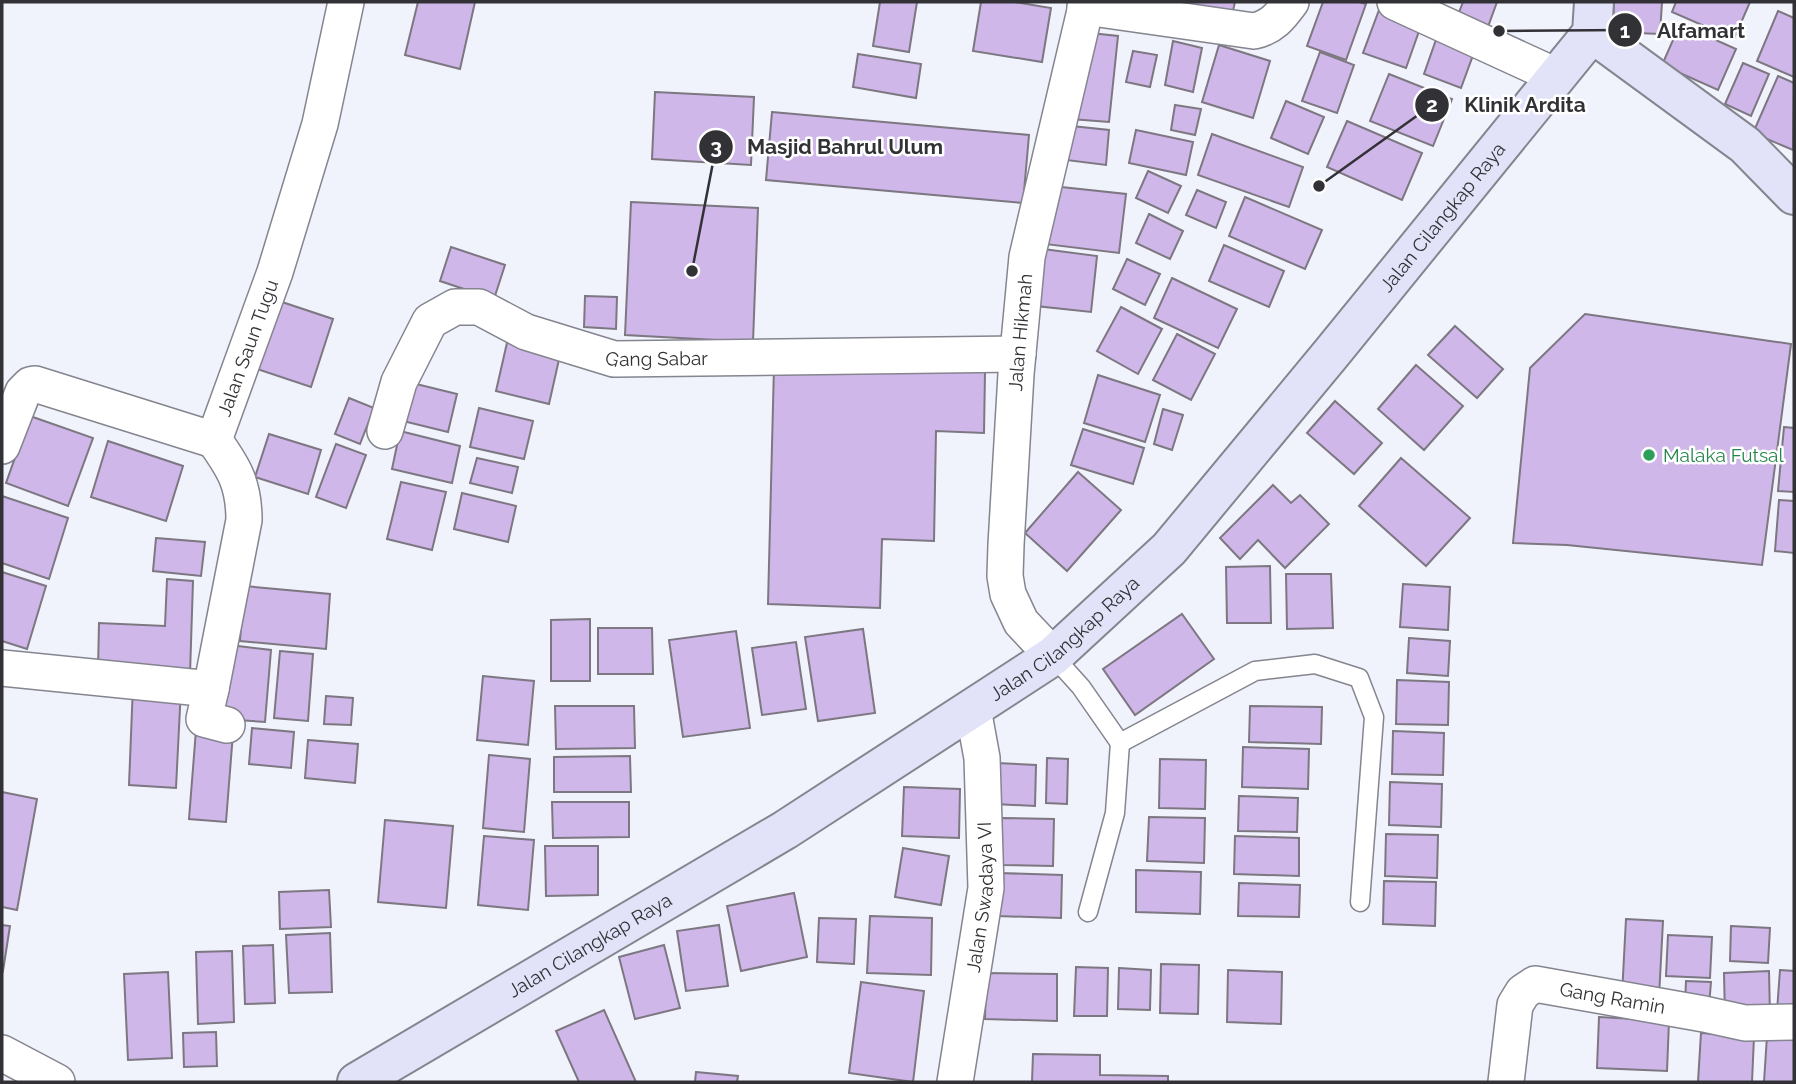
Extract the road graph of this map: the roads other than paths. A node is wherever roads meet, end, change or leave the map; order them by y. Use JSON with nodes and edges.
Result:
{"nodes":[{"id":1,"x":346,"y":2,"type":"edge"},
{"id":2,"x":1291,"y":2,"type":"edge"},
{"id":3,"x":1395,"y":2,"type":"edge"},
{"id":4,"x":1086,"y":5,"type":"edge"},
{"id":5,"x":1593,"y":17,"type":"edge"},
{"id":6,"x":1556,"y":76,"type":"junction"},
{"id":7,"x":1794,"y":195,"type":"edge"},
{"id":8,"x":1018,"y":354,"type":"junction"},
{"id":9,"x":385,"y":432,"type":"dead end"},
{"id":10,"x":214,"y":440,"type":"junction"},
{"id":11,"x":2,"y":446,"type":"edge"},
{"id":12,"x":1053,"y":656,"type":"junction"},
{"id":13,"x":2,"y":668,"type":"edge"},
{"id":14,"x":211,"y":689,"type":"junction"},
{"id":15,"x":974,"y":709,"type":"junction"},
{"id":16,"x":227,"y":725,"type":"dead end"},
{"id":17,"x":1120,"y":743,"type":"junction"},
{"id":18,"x":1360,"y":902,"type":"dead end"},
{"id":19,"x":1088,"y":912,"type":"dead end"},
{"id":20,"x":1794,"y":1023,"type":"edge"},
{"id":21,"x":2,"y":1053,"type":"edge"},
{"id":22,"x":57,"y":1082,"type":"edge"},
{"id":23,"x":357,"y":1082,"type":"edge"},
{"id":24,"x":955,"y":1082,"type":"edge"},
{"id":25,"x":1506,"y":1082,"type":"edge"}],
"edges":[{"from":1,"to":10,"type":"street","name":"Jalan Saun Tugu"},
{"from":2,"to":4,"type":"street"},
{"from":3,"to":6,"type":"street"},
{"from":4,"to":8,"type":"street","name":"Jalan Hikmah"},
{"from":5,"to":6,"type":"street","name":"Jalan Cilangkap Raya"},
{"from":5,"to":7,"type":"street"},
{"from":6,"to":12,"type":"street","name":"Jalan Cilangkap Raya"},
{"from":8,"to":9,"type":"street","name":"Gang Sabar"},
{"from":8,"to":12,"type":"street","name":"Jalan Hikmah"},
{"from":10,"to":11,"type":"street","name":"Jalan Saun Tugu"},
{"from":10,"to":14,"type":"street"},
{"from":12,"to":15,"type":"street","name":"Jalan Cilangkap Raya"},
{"from":12,"to":17,"type":"lane"},
{"from":13,"to":14,"type":"street"},
{"from":14,"to":16,"type":"street"},
{"from":15,"to":23,"type":"street","name":"Jalan Cilangkap Raya"},
{"from":15,"to":24,"type":"street","name":"Jalan Swadaya VI"},
{"from":17,"to":18,"type":"lane"},
{"from":17,"to":19,"type":"lane"},
{"from":20,"to":25,"type":"street","name":"Gang Ramin"},
{"from":21,"to":22,"type":"street"}]}
